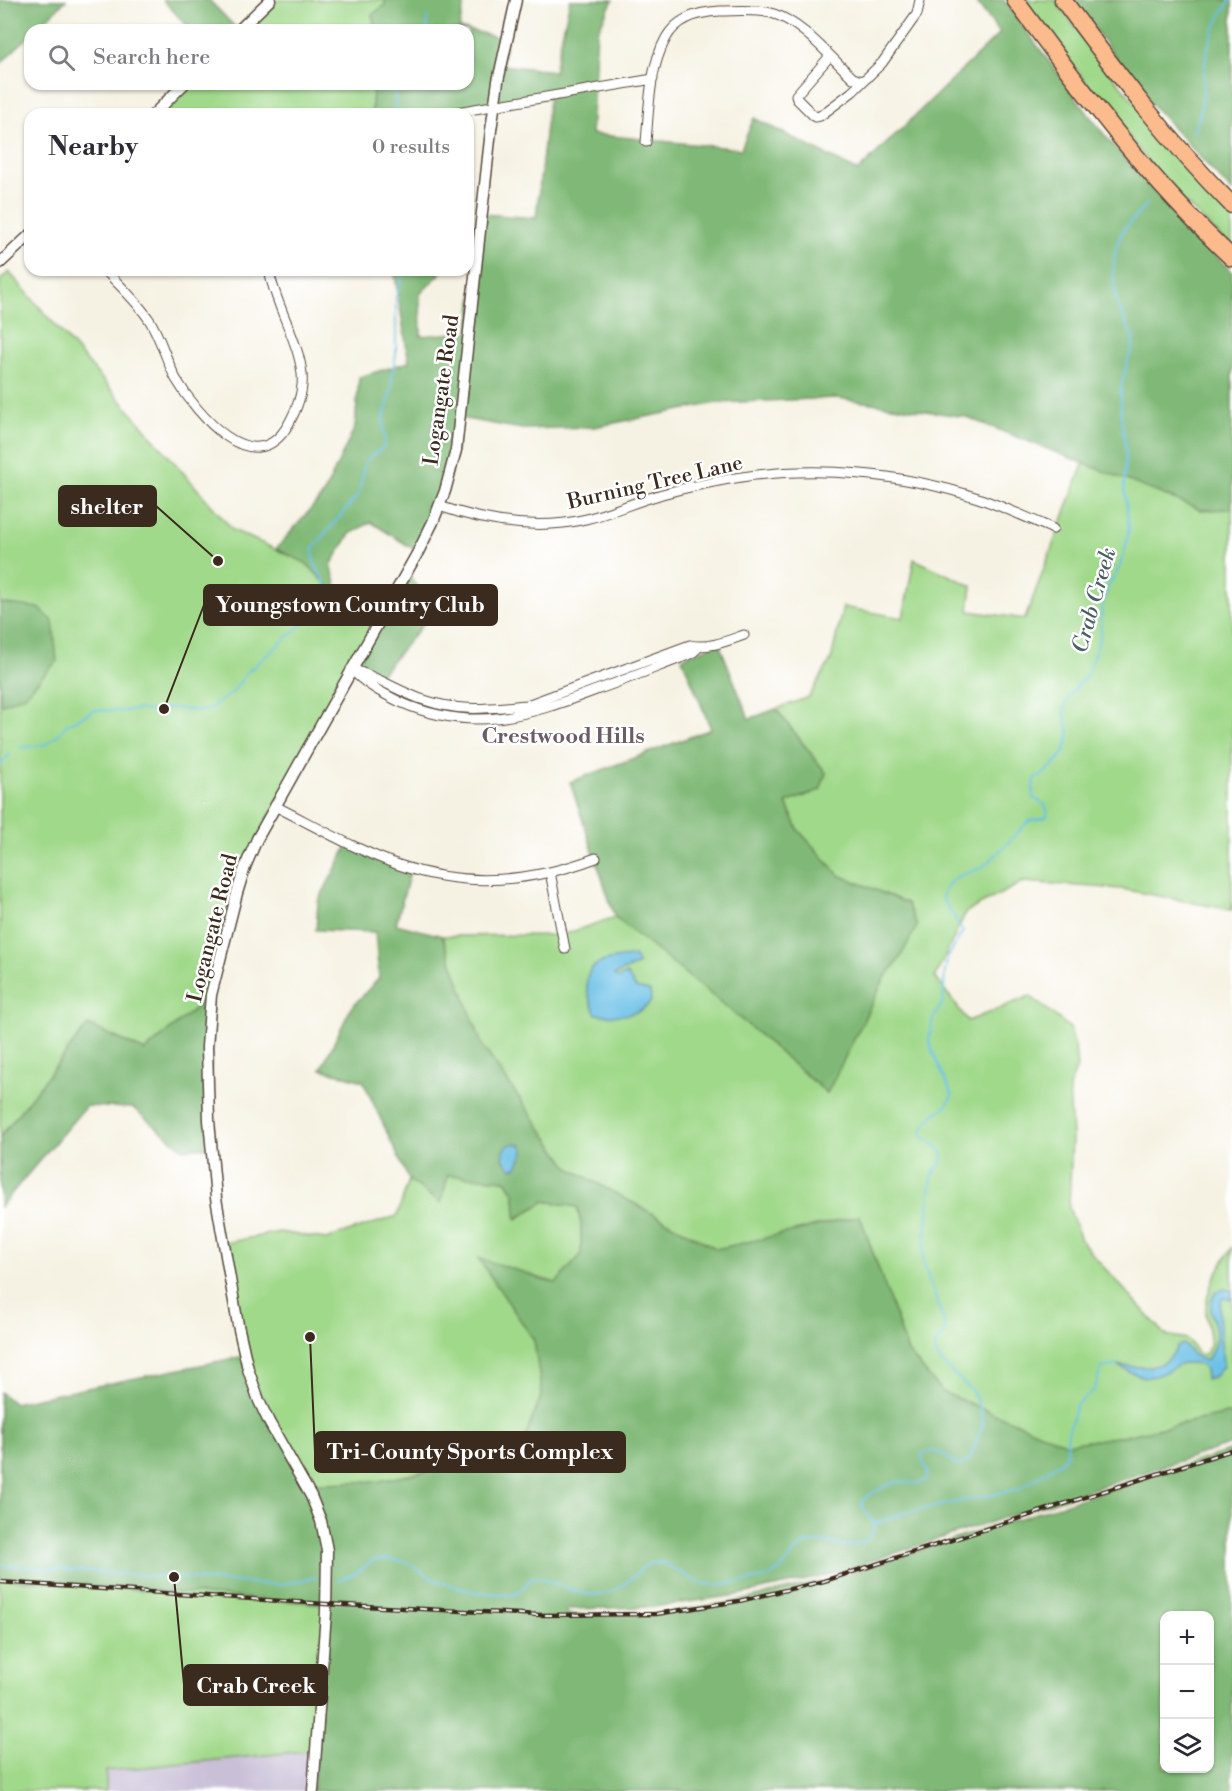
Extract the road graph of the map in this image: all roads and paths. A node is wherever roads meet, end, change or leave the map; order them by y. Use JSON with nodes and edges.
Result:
{"nodes":[{"id":1,"x":270,"y":0,"type":"edge"},
{"id":2,"x":516,"y":0,"type":"edge"},
{"id":3,"x":920,"y":0,"type":"edge"},
{"id":4,"x":1015,"y":0,"type":"edge"},
{"id":5,"x":1063,"y":0,"type":"edge"},
{"id":6,"x":245,"y":24,"type":"edge"},
{"id":7,"x":830,"y":56,"type":"junction"},
{"id":8,"x":867,"y":78,"type":"junction"},
{"id":9,"x":653,"y":79,"type":"junction"},
{"id":10,"x":178,"y":90,"type":"edge"},
{"id":11,"x":494,"y":105,"type":"junction"},
{"id":12,"x":160,"y":108,"type":"edge"},
{"id":13,"x":474,"y":109,"type":"edge"},
{"id":14,"x":646,"y":142,"type":"dead end"},
{"id":15,"x":1232,"y":206,"type":"edge"},
{"id":16,"x":24,"y":240,"type":"edge"},
{"id":17,"x":1232,"y":258,"type":"edge"},
{"id":18,"x":0,"y":263,"type":"edge"},
{"id":19,"x":110,"y":276,"type":"edge"},
{"id":20,"x":270,"y":276,"type":"edge"},
{"id":21,"x":439,"y":506,"type":"junction"},
{"id":22,"x":1053,"y":529,"type":"dead end"},
{"id":23,"x":744,"y":635,"type":"dead end"},
{"id":24,"x":351,"y":669,"type":"junction"},
{"id":25,"x":275,"y":806,"type":"junction"},
{"id":26,"x":596,"y":858,"type":"dead end"},
{"id":27,"x":550,"y":872,"type":"junction"},
{"id":28,"x":565,"y":950,"type":"dead end"},
{"id":29,"x":313,"y":1791,"type":"edge"}],
"edges":[{"from":1,"to":6,"type":"street"},
{"from":2,"to":11,"type":"street","name":"Logangate Road"},
{"from":3,"to":8,"type":"street"},
{"from":4,"to":17,"type":"highway"},
{"from":5,"to":15,"type":"highway"},
{"from":7,"to":8,"type":"street"},
{"from":7,"to":8,"type":"street"},
{"from":7,"to":9,"type":"street"},
{"from":9,"to":11,"type":"street"},
{"from":9,"to":14,"type":"street"},
{"from":10,"to":12,"type":"street"},
{"from":11,"to":13,"type":"street"},
{"from":11,"to":21,"type":"street","name":"Logangate Road"},
{"from":16,"to":18,"type":"street"},
{"from":19,"to":20,"type":"street"},
{"from":21,"to":22,"type":"street","name":"Burning Tree Lane"},
{"from":21,"to":24,"type":"street","name":"Logangate Road"},
{"from":23,"to":24,"type":"street"},
{"from":24,"to":25,"type":"street","name":"Logangate Road"},
{"from":25,"to":27,"type":"street"},
{"from":25,"to":29,"type":"street","name":"Logangate Road"},
{"from":26,"to":27,"type":"street"},
{"from":27,"to":28,"type":"street"}]}
